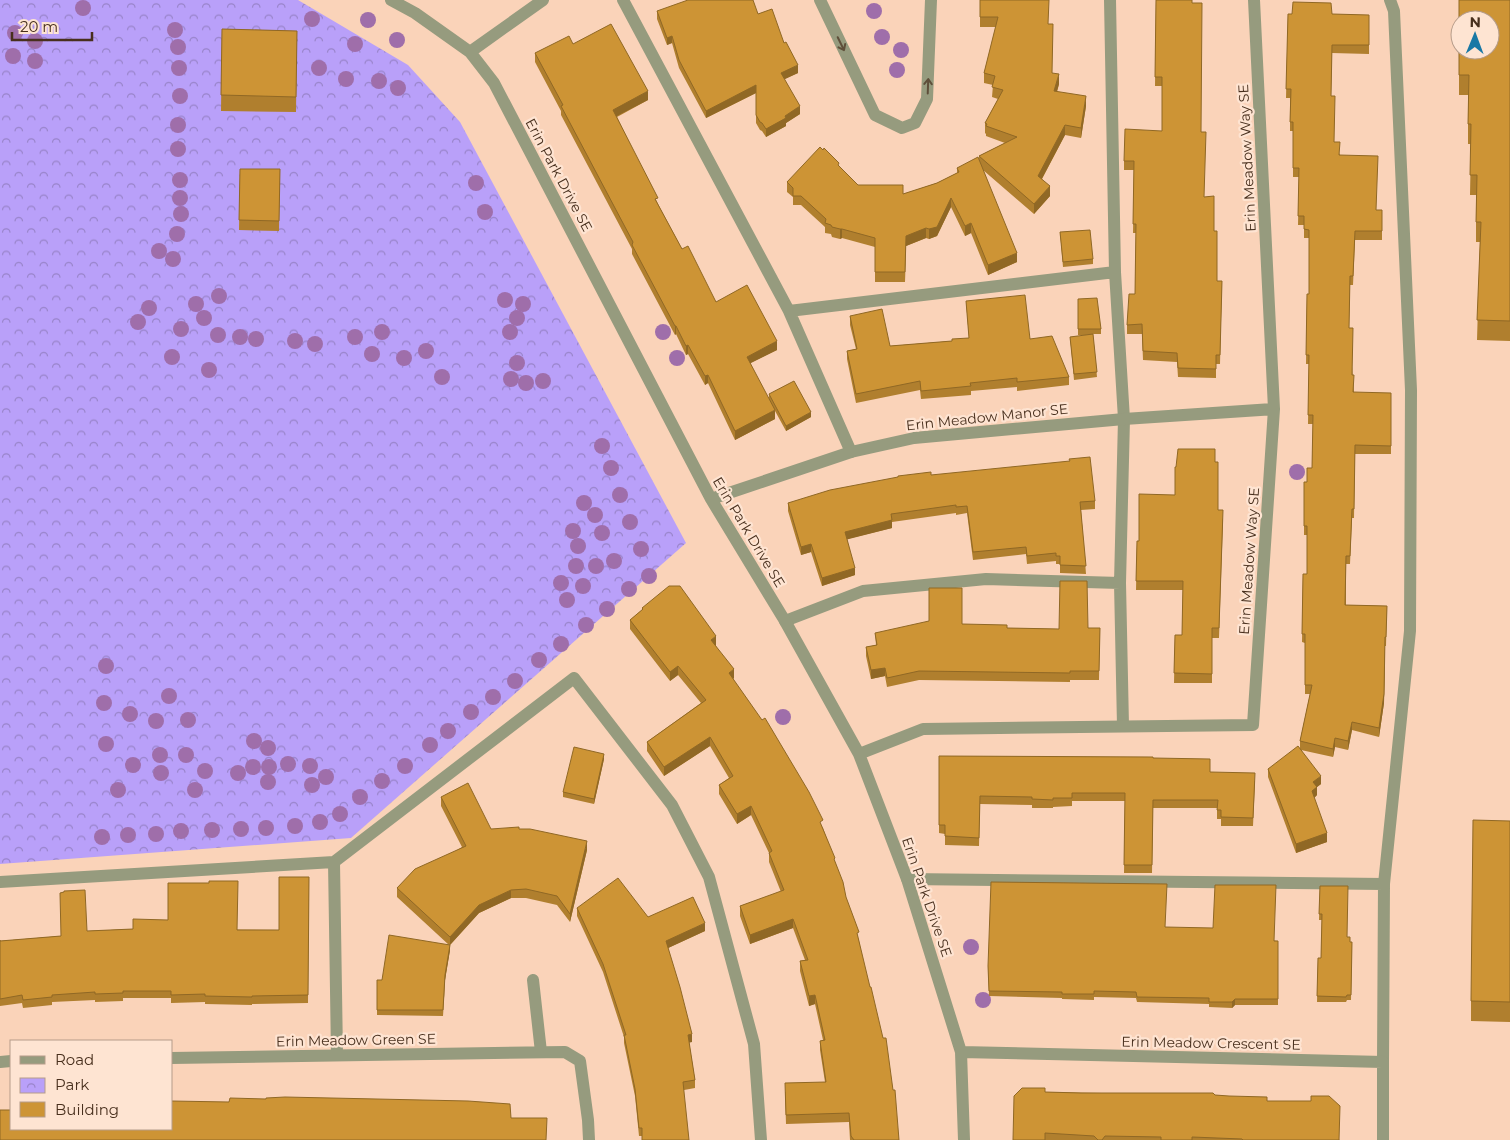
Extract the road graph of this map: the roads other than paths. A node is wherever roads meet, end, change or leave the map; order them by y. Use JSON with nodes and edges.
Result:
{"nodes":[{"id":1,"x":391,"y":0,"type":"edge"},
{"id":2,"x":543,"y":0,"type":"edge"},
{"id":3,"x":623,"y":0,"type":"edge"},
{"id":4,"x":820,"y":0,"type":"edge"},
{"id":5,"x":931,"y":0,"type":"edge"},
{"id":6,"x":1110,"y":0,"type":"edge"},
{"id":7,"x":1254,"y":0,"type":"edge"},
{"id":8,"x":1390,"y":0,"type":"edge"},
{"id":9,"x":470,"y":52,"type":"junction"},
{"id":10,"x":1116,"y":272,"type":"junction"},
{"id":11,"x":789,"y":311,"type":"junction"},
{"id":12,"x":1274,"y":409,"type":"junction"},
{"id":13,"x":1124,"y":419,"type":"junction"},
{"id":14,"x":851,"y":452,"type":"junction"},
{"id":15,"x":711,"y":499,"type":"junction"},
{"id":16,"x":1120,"y":583,"type":"junction"},
{"id":17,"x":785,"y":621,"type":"junction"},
{"id":18,"x":1123,"y":726,"type":"junction"},
{"id":19,"x":859,"y":754,"type":"junction"},
{"id":20,"x":334,"y":862,"type":"junction"},
{"id":21,"x":907,"y":879,"type":"junction"},
{"id":22,"x":0,"y":882,"type":"edge"},
{"id":23,"x":1384,"y":884,"type":"junction"},
{"id":24,"x":533,"y":980,"type":"dead end"},
{"id":25,"x":541,"y":1052,"type":"junction"},
{"id":26,"x":961,"y":1052,"type":"junction"},
{"id":27,"x":337,"y":1055,"type":"junction"},
{"id":28,"x":172,"y":1058,"type":"edge"},
{"id":29,"x":1384,"y":1062,"type":"junction"},
{"id":30,"x":588,"y":1140,"type":"edge"},
{"id":31,"x":761,"y":1140,"type":"edge"},
{"id":32,"x":964,"y":1140,"type":"edge"},
{"id":33,"x":1383,"y":1140,"type":"edge"}],
"edges":[{"from":1,"to":9,"type":"street","name":"Erin Park Drive SE"},
{"from":2,"to":9,"type":"street"},
{"from":3,"to":11,"type":"street"},
{"from":4,"to":5,"type":"street","one_way":true},
{"from":6,"to":10,"type":"street"},
{"from":7,"to":12,"type":"street","name":"Erin Meadow Way SE"},
{"from":8,"to":23,"type":"street"},
{"from":9,"to":15,"type":"street","name":"Erin Park Drive SE"},
{"from":10,"to":11,"type":"street"},
{"from":10,"to":13,"type":"street"},
{"from":11,"to":14,"type":"street"},
{"from":12,"to":13,"type":"street","name":"Erin Meadow Manor SE"},
{"from":12,"to":18,"type":"street","name":"Erin Meadow Way SE"},
{"from":13,"to":14,"type":"street","name":"Erin Meadow Manor SE"},
{"from":13,"to":16,"type":"street"},
{"from":14,"to":15,"type":"street","name":"Erin Meadow Manor SE"},
{"from":15,"to":17,"type":"street","name":"Erin Park Drive SE"},
{"from":16,"to":17,"type":"street"},
{"from":16,"to":18,"type":"street"},
{"from":17,"to":19,"type":"street","name":"Erin Park Drive SE"},
{"from":18,"to":19,"type":"street","name":"Erin Meadow Way SE"},
{"from":19,"to":21,"type":"street","name":"Erin Park Drive SE"},
{"from":20,"to":22,"type":"street"},
{"from":20,"to":27,"type":"street"},
{"from":20,"to":31,"type":"street"},
{"from":21,"to":23,"type":"street"},
{"from":21,"to":26,"type":"street","name":"Erin Park Drive SE"},
{"from":23,"to":29,"type":"street"},
{"from":24,"to":25,"type":"street"},
{"from":25,"to":27,"type":"street","name":"Erin Meadow Green SE"},
{"from":25,"to":30,"type":"street","name":"Erin Meadow Green SE"},
{"from":26,"to":29,"type":"street","name":"Erin Meadow Crescent SE"},
{"from":26,"to":32,"type":"street","name":"Erin Park Drive SE"},
{"from":27,"to":28,"type":"street","name":"Erin Meadow Green SE"},
{"from":29,"to":33,"type":"street"}]}
